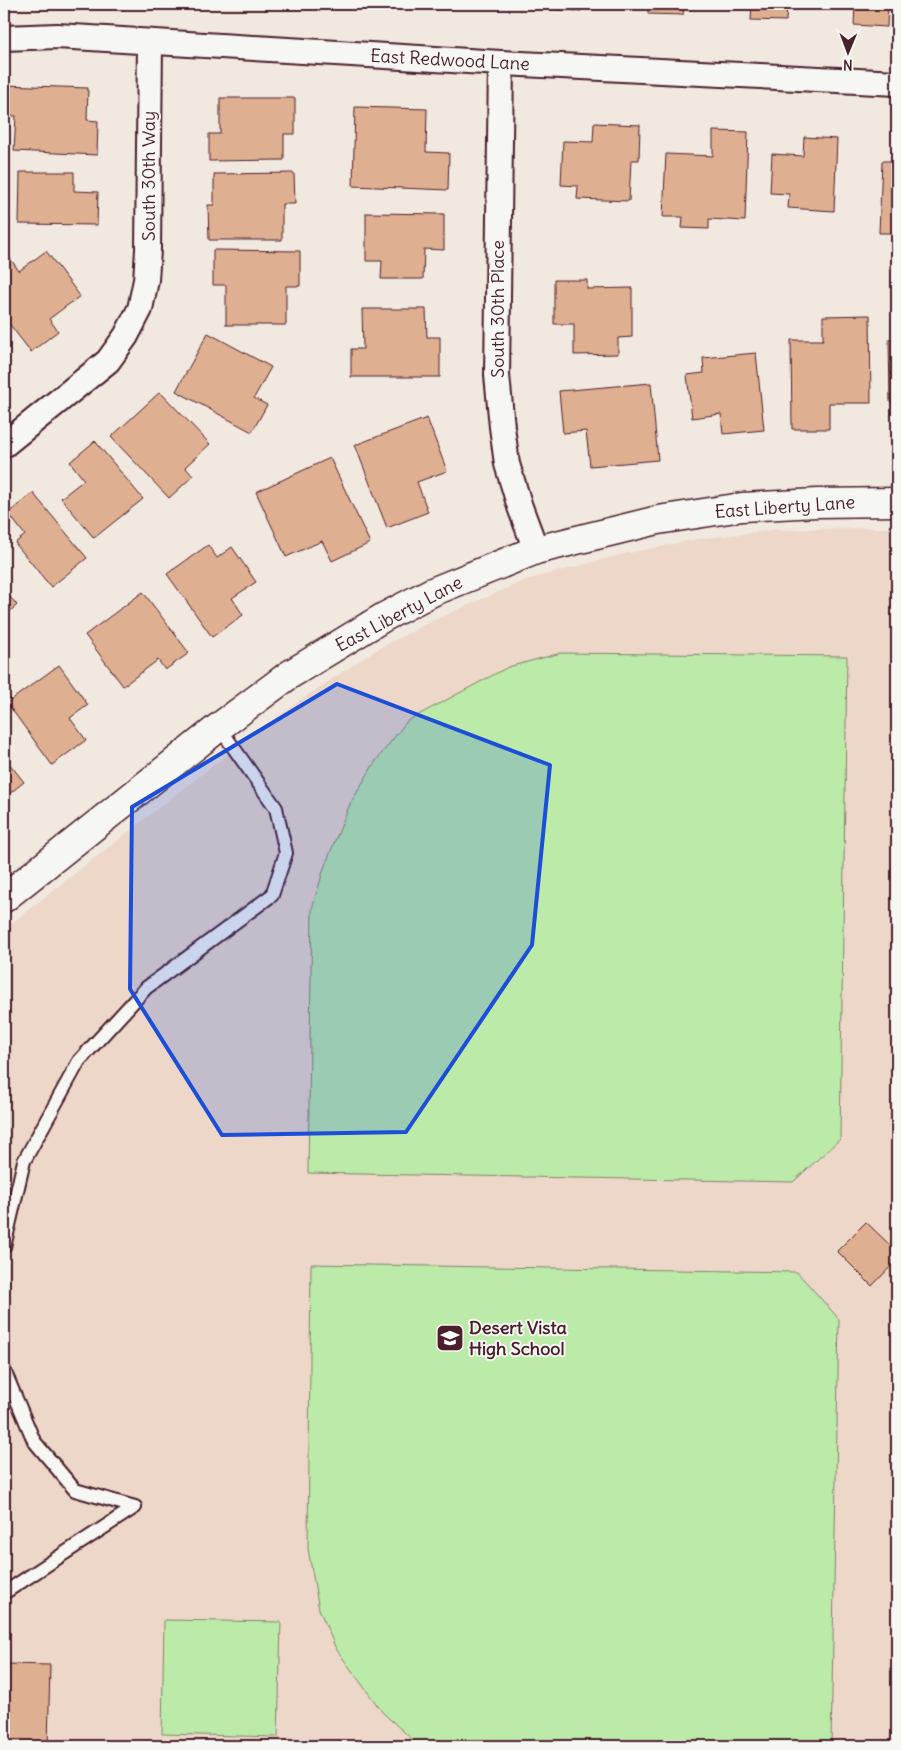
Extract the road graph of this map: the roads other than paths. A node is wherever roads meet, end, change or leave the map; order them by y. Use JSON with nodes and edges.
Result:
{"nodes":[{"id":1,"x":4,"y":38,"type":"edge"},
{"id":2,"x":150,"y":42,"type":"junction"},
{"id":3,"x":501,"y":63,"type":"junction"},
{"id":4,"x":897,"y":83,"type":"edge"},
{"id":5,"x":4,"y":445,"type":"edge"},
{"id":6,"x":897,"y":502,"type":"edge"},
{"id":7,"x":536,"y":550,"type":"junction"},
{"id":8,"x":219,"y":726,"type":"junction"},
{"id":9,"x":4,"y":898,"type":"edge"},
{"id":10,"x":4,"y":1246,"type":"edge"},
{"id":11,"x":4,"y":1370,"type":"edge"},
{"id":12,"x":4,"y":1593,"type":"edge"}],
"edges":[{"from":1,"to":2,"type":"street","name":"East Redwood Lane"},
{"from":2,"to":3,"type":"street","name":"East Redwood Lane"},
{"from":2,"to":5,"type":"street","name":"South 30th Way"},
{"from":3,"to":4,"type":"street","name":"East Redwood Lane"},
{"from":3,"to":7,"type":"street","name":"South 30th Place"},
{"from":6,"to":7,"type":"street","name":"East Liberty Lane"},
{"from":7,"to":8,"type":"street","name":"East Liberty Lane"},
{"from":8,"to":9,"type":"street","name":"East Liberty Lane"},
{"from":8,"to":10,"type":"lane"},
{"from":11,"to":12,"type":"lane"}]}
